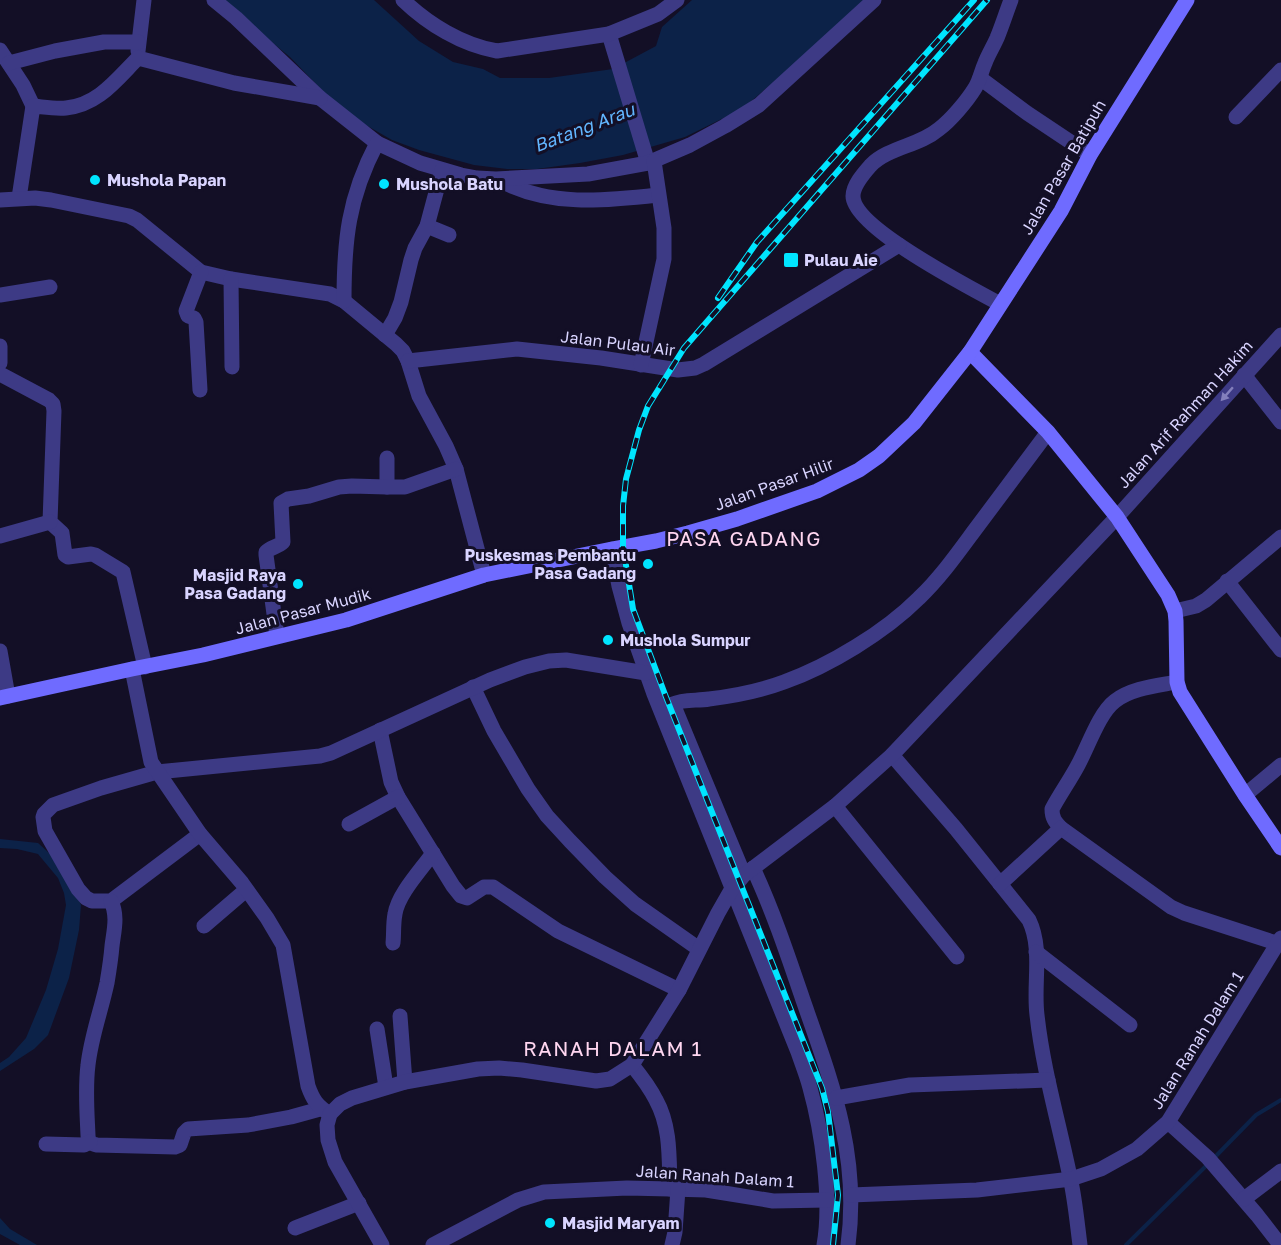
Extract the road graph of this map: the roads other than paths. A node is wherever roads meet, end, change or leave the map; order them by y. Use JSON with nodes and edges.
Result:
{"nodes":[{"id":1,"x":144,"y":0,"type":"edge"},
{"id":2,"x":214,"y":0,"type":"edge"},
{"id":3,"x":403,"y":0,"type":"edge"},
{"id":4,"x":677,"y":0,"type":"edge"},
{"id":5,"x":874,"y":0,"type":"edge"},
{"id":6,"x":1011,"y":0,"type":"edge"},
{"id":7,"x":1187,"y":0,"type":"edge"},
{"id":8,"x":609,"y":37,"type":"junction"},
{"id":9,"x":138,"y":42,"type":"junction"},
{"id":10,"x":0,"y":50,"type":"edge"},
{"id":11,"x":138,"y":58,"type":"junction"},
{"id":12,"x":9,"y":63,"type":"junction"},
{"id":13,"x":1281,"y":70,"type":"edge"},
{"id":14,"x":980,"y":78,"type":"junction"},
{"id":15,"x":320,"y":98,"type":"junction"},
{"id":16,"x":33,"y":106,"type":"junction"},
{"id":17,"x":1236,"y":117,"type":"dead end"},
{"id":18,"x":376,"y":143,"type":"junction"},
{"id":19,"x":1090,"y":155,"type":"junction"},
{"id":20,"x":649,"y":159,"type":"junction"},
{"id":21,"x":442,"y":170,"type":"junction"},
{"id":22,"x":496,"y":179,"type":"junction"},
{"id":23,"x":658,"y":195,"type":"junction"},
{"id":24,"x":19,"y":198,"type":"junction"},
{"id":25,"x":0,"y":200,"type":"edge"},
{"id":26,"x":427,"y":226,"type":"junction"},
{"id":27,"x":449,"y":235,"type":"dead end"},
{"id":28,"x":898,"y":245,"type":"junction"},
{"id":29,"x":201,"y":272,"type":"junction"},
{"id":30,"x":231,"y":279,"type":"junction"},
{"id":31,"x":50,"y":287,"type":"dead end"},
{"id":32,"x":0,"y":295,"type":"edge"},
{"id":33,"x":344,"y":301,"type":"junction"},
{"id":34,"x":1000,"y":304,"type":"junction"},
{"id":35,"x":385,"y":335,"type":"junction"},
{"id":36,"x":1281,"y":335,"type":"edge"},
{"id":37,"x":0,"y":346,"type":"edge"},
{"id":38,"x":970,"y":352,"type":"junction"},
{"id":39,"x":408,"y":361,"type":"junction"},
{"id":40,"x":0,"y":363,"type":"edge"},
{"id":41,"x":641,"y":364,"type":"junction"},
{"id":42,"x":232,"y":367,"type":"dead end"},
{"id":43,"x":0,"y":374,"type":"edge"},
{"id":44,"x":1244,"y":375,"type":"junction"},
{"id":45,"x":200,"y":390,"type":"dead end"},
{"id":46,"x":1281,"y":422,"type":"edge"},
{"id":47,"x":1048,"y":432,"type":"junction"},
{"id":48,"x":387,"y":458,"type":"dead end"},
{"id":49,"x":456,"y":469,"type":"junction"},
{"id":50,"x":387,"y":488,"type":"junction"},
{"id":51,"x":1117,"y":517,"type":"junction"},
{"id":52,"x":50,"y":522,"type":"junction"},
{"id":53,"x":0,"y":536,"type":"edge"},
{"id":54,"x":1281,"y":537,"type":"edge"},
{"id":55,"x":612,"y":549,"type":"junction"},
{"id":56,"x":484,"y":575,"type":"junction"},
{"id":57,"x":1227,"y":581,"type":"junction"},
{"id":58,"x":1175,"y":611,"type":"junction"},
{"id":59,"x":277,"y":636,"type":"junction"},
{"id":60,"x":1281,"y":650,"type":"edge"},
{"id":61,"x":0,"y":651,"type":"edge"},
{"id":62,"x":139,"y":668,"type":"junction"},
{"id":63,"x":646,"y":673,"type":"junction"},
{"id":64,"x":1177,"y":682,"type":"junction"},
{"id":65,"x":473,"y":687,"type":"junction"},
{"id":66,"x":4,"y":697,"type":"edge"},
{"id":67,"x":380,"y":730,"type":"junction"},
{"id":68,"x":892,"y":755,"type":"junction"},
{"id":69,"x":1281,"y":765,"type":"edge"},
{"id":70,"x":157,"y":772,"type":"junction"},
{"id":71,"x":1245,"y":795,"type":"junction"},
{"id":72,"x":398,"y":797,"type":"junction"},
{"id":73,"x":835,"y":806,"type":"junction"},
{"id":74,"x":349,"y":824,"type":"dead end"},
{"id":75,"x":1061,"y":828,"type":"junction"},
{"id":76,"x":200,"y":834,"type":"junction"},
{"id":77,"x":1281,"y":848,"type":"edge"},
{"id":78,"x":433,"y":853,"type":"junction"},
{"id":79,"x":748,"y":872,"type":"junction"},
{"id":80,"x":1000,"y":884,"type":"junction"},
{"id":81,"x":733,"y":889,"type":"junction"},
{"id":82,"x":246,"y":890,"type":"junction"},
{"id":83,"x":111,"y":901,"type":"junction"},
{"id":84,"x":204,"y":926,"type":"dead end"},
{"id":85,"x":1279,"y":941,"type":"edge"},
{"id":86,"x":393,"y":943,"type":"dead end"},
{"id":87,"x":699,"y":949,"type":"junction"},
{"id":88,"x":1036,"y":952,"type":"junction"},
{"id":89,"x":957,"y":957,"type":"dead end"},
{"id":90,"x":679,"y":990,"type":"junction"},
{"id":91,"x":400,"y":1016,"type":"dead end"},
{"id":92,"x":1130,"y":1025,"type":"dead end"},
{"id":93,"x":377,"y":1029,"type":"dead end"},
{"id":94,"x":632,"y":1065,"type":"junction"},
{"id":95,"x":1048,"y":1080,"type":"junction"},
{"id":96,"x":405,"y":1082,"type":"junction"},
{"id":97,"x":386,"y":1087,"type":"junction"},
{"id":98,"x":836,"y":1098,"type":"junction"},
{"id":99,"x":325,"y":1111,"type":"junction"},
{"id":100,"x":1168,"y":1122,"type":"junction"},
{"id":101,"x":90,"y":1142,"type":"junction"},
{"id":102,"x":46,"y":1144,"type":"dead end"},
{"id":103,"x":1281,"y":1171,"type":"edge"},
{"id":104,"x":1071,"y":1179,"type":"junction"},
{"id":105,"x":674,"y":1189,"type":"junction"},
{"id":106,"x":851,"y":1195,"type":"junction"},
{"id":107,"x":1244,"y":1199,"type":"junction"},
{"id":108,"x":827,"y":1200,"type":"junction"},
{"id":109,"x":359,"y":1203,"type":"junction"},
{"id":110,"x":296,"y":1228,"type":"dead end"},
{"id":111,"x":1279,"y":1243,"type":"edge"},
{"id":112,"x":382,"y":1245,"type":"edge"},
{"id":113,"x":433,"y":1245,"type":"edge"},
{"id":114,"x":672,"y":1245,"type":"edge"},
{"id":115,"x":824,"y":1245,"type":"edge"},
{"id":116,"x":848,"y":1245,"type":"edge"},
{"id":117,"x":1080,"y":1245,"type":"edge"}],
"edges":[{"from":1,"to":9,"type":"street"},
{"from":2,"to":15,"type":"street"},
{"from":3,"to":8,"type":"street"},
{"from":4,"to":8,"type":"street"},
{"from":5,"to":20,"type":"street"},
{"from":6,"to":14,"type":"street"},
{"from":7,"to":19,"type":"main road","name":"Jalan Pasar Batipuh"},
{"from":8,"to":20,"type":"street"},
{"from":9,"to":11,"type":"street"},
{"from":9,"to":12,"type":"street"},
{"from":10,"to":12,"type":"street"},
{"from":11,"to":15,"type":"street"},
{"from":11,"to":16,"type":"street"},
{"from":12,"to":16,"type":"street"},
{"from":13,"to":17,"type":"street"},
{"from":14,"to":19,"type":"street"},
{"from":14,"to":28,"type":"street"},
{"from":15,"to":18,"type":"street"},
{"from":16,"to":24,"type":"street"},
{"from":18,"to":21,"type":"street"},
{"from":18,"to":33,"type":"street"},
{"from":19,"to":34,"type":"main road","name":"Jalan Pasar Batipuh"},
{"from":20,"to":22,"type":"street"},
{"from":20,"to":23,"type":"street"},
{"from":21,"to":22,"type":"street"},
{"from":21,"to":26,"type":"street"},
{"from":22,"to":23,"type":"street"},
{"from":23,"to":41,"type":"street"},
{"from":24,"to":25,"type":"street"},
{"from":24,"to":29,"type":"street"},
{"from":26,"to":27,"type":"street"},
{"from":26,"to":35,"type":"street"},
{"from":28,"to":34,"type":"street"},
{"from":28,"to":41,"type":"street","name":"Jalan Pulau Air"},
{"from":29,"to":30,"type":"street"},
{"from":29,"to":45,"type":"street"},
{"from":30,"to":33,"type":"street"},
{"from":30,"to":42,"type":"street"},
{"from":31,"to":32,"type":"street"},
{"from":33,"to":35,"type":"street"},
{"from":34,"to":38,"type":"main road","name":"Jalan Pasar Batipuh"},
{"from":35,"to":39,"type":"street"},
{"from":36,"to":44,"type":"street","name":"Jalan Arif Rahman Hakim"},
{"from":37,"to":40,"type":"street"},
{"from":38,"to":47,"type":"main road"},
{"from":38,"to":55,"type":"main road","name":"Jalan Pasar Hilir"},
{"from":39,"to":41,"type":"street","name":"Jalan Pulau Air"},
{"from":39,"to":49,"type":"street"},
{"from":43,"to":52,"type":"street"},
{"from":44,"to":46,"type":"street"},
{"from":44,"to":51,"type":"street","name":"Jalan Arif Rahman Hakim","one_way":true},
{"from":47,"to":51,"type":"main road"},
{"from":47,"to":79,"type":"street"},
{"from":48,"to":50,"type":"street"},
{"from":49,"to":50,"type":"street"},
{"from":49,"to":56,"type":"street"},
{"from":50,"to":59,"type":"street"},
{"from":51,"to":58,"type":"main road"},
{"from":51,"to":68,"type":"street","name":"Jalan Arif Rahman Hakim"},
{"from":52,"to":53,"type":"street"},
{"from":52,"to":62,"type":"street"},
{"from":54,"to":57,"type":"street"},
{"from":55,"to":56,"type":"main road","name":"Jalan Pasar Mudik"},
{"from":55,"to":63,"type":"street"},
{"from":56,"to":59,"type":"main road","name":"Jalan Pasar Mudik"},
{"from":57,"to":58,"type":"street"},
{"from":57,"to":60,"type":"street"},
{"from":58,"to":64,"type":"main road"},
{"from":59,"to":62,"type":"main road","name":"Jalan Pasar Mudik"},
{"from":61,"to":66,"type":"street"},
{"from":62,"to":66,"type":"main road","name":"Jalan Pasar Mudik"},
{"from":62,"to":70,"type":"street"},
{"from":63,"to":65,"type":"street"},
{"from":63,"to":81,"type":"street"},
{"from":64,"to":71,"type":"main road"},
{"from":64,"to":75,"type":"street"},
{"from":65,"to":67,"type":"street"},
{"from":65,"to":87,"type":"street"},
{"from":67,"to":70,"type":"street"},
{"from":67,"to":72,"type":"street"},
{"from":68,"to":73,"type":"street","name":"Jalan Arif Rahman Hakim"},
{"from":68,"to":80,"type":"street"},
{"from":69,"to":71,"type":"street"},
{"from":70,"to":76,"type":"street"},
{"from":70,"to":83,"type":"street"},
{"from":71,"to":77,"type":"main road"},
{"from":72,"to":74,"type":"street"},
{"from":72,"to":78,"type":"street"},
{"from":73,"to":79,"type":"street","name":"Jalan Arif Rahman Hakim"},
{"from":73,"to":89,"type":"street"},
{"from":75,"to":80,"type":"street"},
{"from":75,"to":85,"type":"street"},
{"from":76,"to":82,"type":"street"},
{"from":76,"to":83,"type":"street"},
{"from":78,"to":86,"type":"street"},
{"from":78,"to":90,"type":"street"},
{"from":79,"to":81,"type":"street","name":"Jalan Arif Rahman Hakim"},
{"from":79,"to":98,"type":"street"},
{"from":80,"to":88,"type":"street"},
{"from":81,"to":87,"type":"street","name":"Jalan Arif Rahman Hakim"},
{"from":81,"to":108,"type":"street"},
{"from":82,"to":84,"type":"street"},
{"from":82,"to":99,"type":"street"},
{"from":83,"to":101,"type":"street"},
{"from":85,"to":100,"type":"street","name":"Jalan Ranah Dalam 1"},
{"from":87,"to":90,"type":"street","name":"Jalan Arif Rahman Hakim"},
{"from":88,"to":92,"type":"street"},
{"from":88,"to":95,"type":"street"},
{"from":90,"to":94,"type":"street","name":"Jalan Arif Rahman Hakim"},
{"from":91,"to":96,"type":"street"},
{"from":93,"to":97,"type":"street"},
{"from":94,"to":96,"type":"street"},
{"from":94,"to":105,"type":"street"},
{"from":95,"to":98,"type":"street"},
{"from":95,"to":104,"type":"street"},
{"from":96,"to":97,"type":"street"},
{"from":97,"to":99,"type":"street"},
{"from":98,"to":106,"type":"street"},
{"from":99,"to":101,"type":"street"},
{"from":99,"to":109,"type":"street"},
{"from":100,"to":104,"type":"street","name":"Jalan Ranah Dalam 1"},
{"from":100,"to":107,"type":"street"},
{"from":101,"to":102,"type":"street"},
{"from":103,"to":107,"type":"street"},
{"from":104,"to":106,"type":"street","name":"Jalan Ranah Dalam 1"},
{"from":104,"to":117,"type":"street"},
{"from":105,"to":108,"type":"street","name":"Jalan Ranah Dalam 1"},
{"from":105,"to":113,"type":"street","name":"Jalan Ranah Dalam 1"},
{"from":105,"to":114,"type":"street"},
{"from":106,"to":116,"type":"street"},
{"from":107,"to":111,"type":"street"},
{"from":108,"to":115,"type":"street"},
{"from":109,"to":110,"type":"street"},
{"from":109,"to":112,"type":"street"}]}
